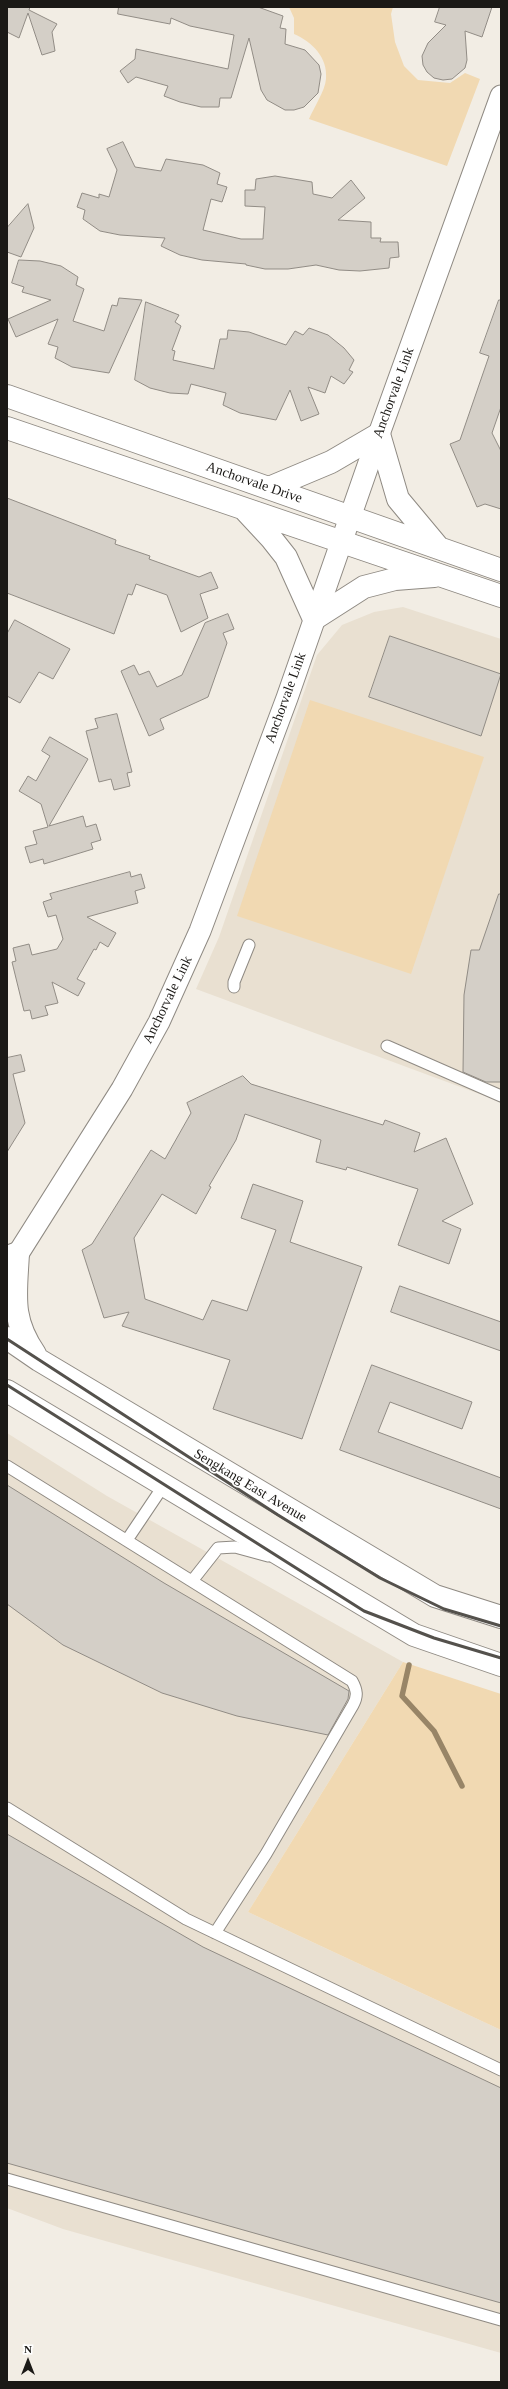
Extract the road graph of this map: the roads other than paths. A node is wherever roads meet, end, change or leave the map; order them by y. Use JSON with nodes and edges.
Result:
{"nodes":[{"id":1,"x":501,"y":96,"type":"edge"},
{"id":2,"x":7,"y":396,"type":"edge"},
{"id":3,"x":7,"y":428,"type":"edge"},
{"id":4,"x":379,"y":434,"type":"junction"},
{"id":5,"x":269,"y":488,"type":"junction"},
{"id":6,"x":243,"y":508,"type":"junction"},
{"id":7,"x":350,"y":517,"type":"junction"},
{"id":8,"x":342,"y":541,"type":"junction"},
{"id":9,"x":440,"y":550,"type":"junction"},
{"id":10,"x":501,"y":570,"type":"edge"},
{"id":11,"x":444,"y":576,"type":"junction"},
{"id":12,"x":501,"y":596,"type":"edge"},
{"id":13,"x":314,"y":619,"type":"junction"},
{"id":14,"x":248,"y":944,"type":"dead end"},
{"id":15,"x":234,"y":987,"type":"dead end"},
{"id":16,"x":387,"y":1046,"type":"dead end"},
{"id":17,"x":501,"y":1096,"type":"edge"},
{"id":18,"x":11,"y":1260,"type":"edge"},
{"id":19,"x":7,"y":1338,"type":"edge"},
{"id":20,"x":39,"y":1360,"type":"junction"},
{"id":21,"x":7,"y":1391,"type":"edge"},
{"id":22,"x":7,"y":1466,"type":"edge"},
{"id":23,"x":164,"y":1485,"type":"junction"},
{"id":24,"x":127,"y":1540,"type":"junction"},
{"id":25,"x":300,"y":1566,"type":"junction"},
{"id":26,"x":192,"y":1581,"type":"junction"},
{"id":27,"x":501,"y":1617,"type":"edge"},
{"id":28,"x":501,"y":1665,"type":"edge"},
{"id":29,"x":7,"y":1808,"type":"edge"},
{"id":30,"x":215,"y":1933,"type":"junction"},
{"id":31,"x":501,"y":2070,"type":"edge"},
{"id":32,"x":7,"y":2178,"type":"edge"},
{"id":33,"x":501,"y":2320,"type":"edge"}],
"edges":[{"from":1,"to":4,"type":"street","name":"Anchorvale Link"},
{"from":2,"to":5,"type":"street","name":"Anchorvale Drive"},
{"from":3,"to":6,"type":"street","name":"Anchorvale Drive"},
{"from":4,"to":5,"type":"street"},
{"from":4,"to":7,"type":"street","name":"Anchorvale Link"},
{"from":4,"to":9,"type":"street"},
{"from":5,"to":7,"type":"street","name":"Anchorvale Drive"},
{"from":6,"to":8,"type":"street","name":"Anchorvale Drive"},
{"from":6,"to":13,"type":"street"},
{"from":7,"to":8,"type":"street","name":"Anchorvale Link"},
{"from":7,"to":9,"type":"street","name":"Anchorvale Drive"},
{"from":8,"to":11,"type":"street","name":"Anchorvale Drive"},
{"from":8,"to":13,"type":"street","name":"Anchorvale Link"},
{"from":9,"to":10,"type":"street","name":"Anchorvale Drive"},
{"from":11,"to":12,"type":"street","name":"Anchorvale Drive"},
{"from":11,"to":13,"type":"street"},
{"from":13,"to":18,"type":"street","name":"Anchorvale Link"},
{"from":14,"to":15,"type":"lane"},
{"from":16,"to":17,"type":"lane"},
{"from":18,"to":20,"type":"street"},
{"from":19,"to":20,"type":"street","name":"Sengkang East Avenue"},
{"from":20,"to":27,"type":"street","name":"Sengkang East Avenue"},
{"from":21,"to":23,"type":"street"},
{"from":22,"to":24,"type":"lane"},
{"from":23,"to":24,"type":"lane"},
{"from":23,"to":25,"type":"street"},
{"from":24,"to":26,"type":"lane"},
{"from":25,"to":26,"type":"lane"},
{"from":25,"to":28,"type":"street"},
{"from":26,"to":30,"type":"lane"},
{"from":29,"to":30,"type":"lane"},
{"from":30,"to":31,"type":"lane"},
{"from":32,"to":33,"type":"lane"}]}
